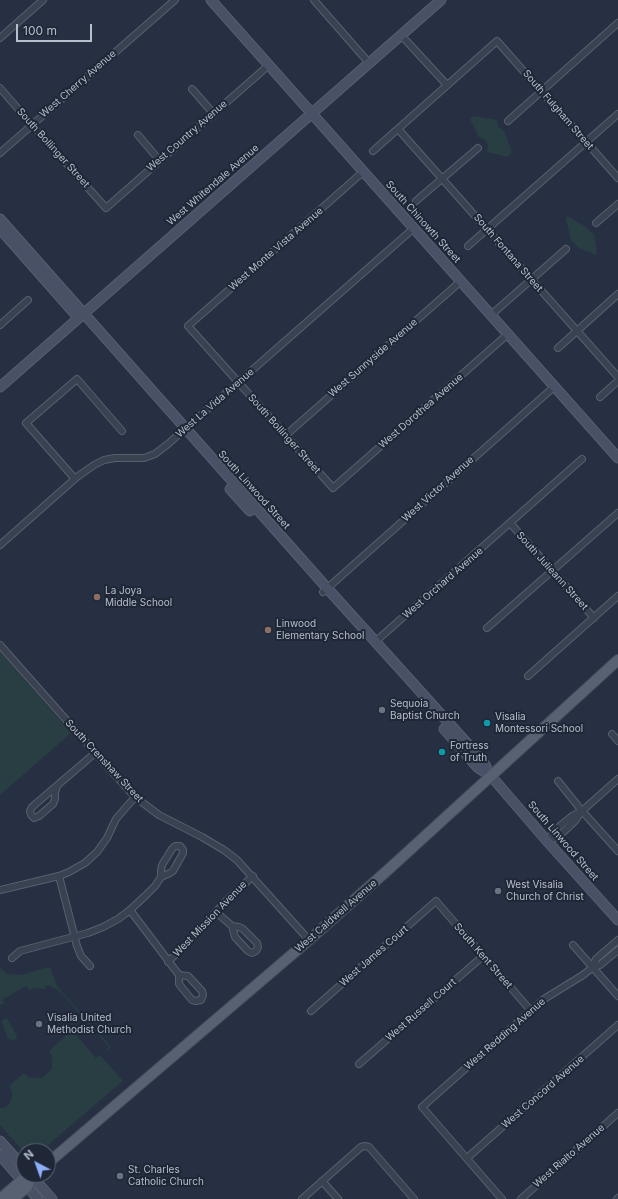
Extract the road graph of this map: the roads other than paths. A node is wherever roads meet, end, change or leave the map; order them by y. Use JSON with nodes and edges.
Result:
{"nodes":[{"id":1,"x":43,"y":0,"type":"edge"},
{"id":2,"x":175,"y":0,"type":"edge"},
{"id":3,"x":211,"y":0,"type":"edge"},
{"id":4,"x":314,"y":0,"type":"edge"},
{"id":5,"x":441,"y":0,"type":"edge"},
{"id":6,"x":618,"y":24,"type":"edge"},
{"id":7,"x":401,"y":35,"type":"junction"},
{"id":8,"x":0,"y":38,"type":"edge"},
{"id":9,"x":369,"y":63,"type":"junction"},
{"id":10,"x":269,"y":65,"type":"junction"},
{"id":11,"x":447,"y":85,"type":"junction"},
{"id":12,"x":0,"y":88,"type":"edge"},
{"id":13,"x":192,"y":89,"type":"dead end"},
{"id":14,"x":541,"y":92,"type":"junction"},
{"id":15,"x":213,"y":113,"type":"junction"},
{"id":16,"x":312,"y":113,"type":"junction"},
{"id":17,"x":618,"y":114,"type":"edge"},
{"id":18,"x":508,"y":121,"type":"dead end"},
{"id":19,"x":32,"y":125,"type":"junction"},
{"id":20,"x":398,"y":129,"type":"junction"},
{"id":21,"x":138,"y":135,"type":"dead end"},
{"id":22,"x":586,"y":142,"type":"junction"},
{"id":23,"x":478,"y":148,"type":"dead end"},
{"id":24,"x":373,"y":151,"type":"dead end"},
{"id":25,"x":0,"y":153,"type":"edge"},
{"id":26,"x":160,"y":161,"type":"junction"},
{"id":27,"x":364,"y":172,"type":"junction"},
{"id":28,"x":618,"y":178,"type":"edge"},
{"id":29,"x":442,"y":179,"type":"junction"},
{"id":30,"x":416,"y":201,"type":"dead end"},
{"id":31,"x":618,"y":204,"type":"edge"},
{"id":32,"x":106,"y":208,"type":"joint"},
{"id":33,"x":0,"y":219,"type":"edge"},
{"id":34,"x":596,"y":223,"type":"dead end"},
{"id":35,"x":414,"y":228,"type":"junction"},
{"id":36,"x":0,"y":229,"type":"edge"},
{"id":37,"x":487,"y":229,"type":"junction"},
{"id":38,"x":468,"y":246,"type":"dead end"},
{"id":39,"x":566,"y":249,"type":"dead end"},
{"id":40,"x":532,"y":280,"type":"junction"},
{"id":41,"x":461,"y":281,"type":"junction"},
{"id":42,"x":618,"y":294,"type":"edge"},
{"id":43,"x":28,"y":300,"type":"dead end"},
{"id":44,"x":491,"y":315,"type":"junction"},
{"id":45,"x":81,"y":316,"type":"junction"},
{"id":46,"x":0,"y":325,"type":"edge"},
{"id":47,"x":188,"y":326,"type":"joint"},
{"id":48,"x":577,"y":330,"type":"junction"},
{"id":49,"x":508,"y":334,"type":"junction"},
{"id":50,"x":558,"y":348,"type":"dead end"},
{"id":51,"x":618,"y":378,"type":"edge"},
{"id":52,"x":618,"y":381,"type":"edge"},
{"id":53,"x":238,"y":383,"type":"junction"},
{"id":54,"x":555,"y":386,"type":"junction"},
{"id":55,"x":0,"y":388,"type":"edge"},
{"id":56,"x":600,"y":397,"type":"dead end"},
{"id":57,"x":122,"y":431,"type":"dead end"},
{"id":58,"x":183,"y":431,"type":"junction"},
{"id":59,"x":286,"y":435,"type":"junction"},
{"id":60,"x":618,"y":458,"type":"edge"},
{"id":61,"x":582,"y":459,"type":"dead end"},
{"id":62,"x":74,"y":480,"type":"junction"},
{"id":63,"x":333,"y":488,"type":"joint"},
{"id":64,"x":241,"y":501,"type":"junction"},
{"id":65,"x":618,"y":512,"type":"edge"},
{"id":66,"x":510,"y":523,"type":"junction"},
{"id":67,"x":282,"y":538,"type":"junction"},
{"id":68,"x":0,"y":545,"type":"edge"},
{"id":69,"x":552,"y":571,"type":"junction"},
{"id":70,"x":325,"y":590,"type":"junction"},
{"id":71,"x":618,"y":596,"type":"edge"},
{"id":72,"x":346,"y":618,"type":"junction"},
{"id":73,"x":594,"y":618,"type":"junction"},
{"id":74,"x":487,"y":628,"type":"dead end"},
{"id":75,"x":375,"y":642,"type":"junction"},
{"id":76,"x":0,"y":645,"type":"edge"},
{"id":77,"x":618,"y":660,"type":"edge"},
{"id":78,"x":528,"y":676,"type":"dead end"},
{"id":79,"x":612,"y":734,"type":"dead end"},
{"id":80,"x":618,"y":741,"type":"edge"},
{"id":81,"x":95,"y":753,"type":"junction"},
{"id":82,"x":491,"y":776,"type":"junction"},
{"id":83,"x":618,"y":779,"type":"edge"},
{"id":84,"x":558,"y":781,"type":"dead end"},
{"id":85,"x":57,"y":786,"type":"junction"},
{"id":86,"x":135,"y":797,"type":"junction"},
{"id":87,"x":582,"y":811,"type":"junction"},
{"id":88,"x":547,"y":841,"type":"junction"},
{"id":89,"x":618,"y":851,"type":"edge"},
{"id":90,"x":59,"y":876,"type":"junction"},
{"id":91,"x":253,"y":876,"type":"junction"},
{"id":92,"x":161,"y":877,"type":"junction"},
{"id":93,"x":0,"y":890,"type":"edge"},
{"id":94,"x":436,"y":901,"type":"joint"},
{"id":95,"x":130,"y":910,"type":"junction"},
{"id":96,"x":216,"y":912,"type":"junction"},
{"id":97,"x":618,"y":920,"type":"edge"},
{"id":98,"x":232,"y":926,"type":"junction"},
{"id":99,"x":75,"y":937,"type":"junction"},
{"id":100,"x":309,"y":940,"type":"junction"},
{"id":101,"x":618,"y":940,"type":"edge"},
{"id":102,"x":573,"y":945,"type":"dead end"},
{"id":103,"x":618,"y":950,"type":"edge"},
{"id":104,"x":483,"y":956,"type":"junction"},
{"id":105,"x":12,"y":958,"type":"dead end"},
{"id":106,"x":168,"y":962,"type":"junction"},
{"id":107,"x":90,"y":966,"type":"dead end"},
{"id":108,"x":592,"y":968,"type":"junction"},
{"id":109,"x":179,"y":975,"type":"junction"},
{"id":110,"x":618,"y":996,"type":"edge"},
{"id":111,"x":311,"y":1011,"type":"dead end"},
{"id":112,"x":530,"y":1011,"type":"junction"},
{"id":113,"x":618,"y":1025,"type":"edge"},
{"id":114,"x":359,"y":1064,"type":"dead end"},
{"id":115,"x":618,"y":1113,"type":"edge"},
{"id":116,"x":0,"y":1141,"type":"edge"},
{"id":117,"x":0,"y":1155,"type":"edge"},
{"id":118,"x":56,"y":1156,"type":"edge"},
{"id":119,"x":467,"y":1158,"type":"junction"},
{"id":120,"x":16,"y":1159,"type":"edge"},
{"id":121,"x":16,"y":1168,"type":"edge"},
{"id":122,"x":322,"y":1181,"type":"junction"},
{"id":123,"x":23,"y":1183,"type":"edge"},
{"id":124,"x":26,"y":1183,"type":"edge"},
{"id":125,"x":31,"y":1183,"type":"edge"},
{"id":126,"x":34,"y":1183,"type":"edge"},
{"id":127,"x":0,"y":1199,"type":"edge"},
{"id":128,"x":13,"y":1199,"type":"edge"},
{"id":129,"x":38,"y":1199,"type":"edge"},
{"id":130,"x":52,"y":1199,"type":"edge"},
{"id":131,"x":302,"y":1199,"type":"edge"},
{"id":132,"x":338,"y":1199,"type":"edge"},
{"id":133,"x":414,"y":1199,"type":"edge"},
{"id":134,"x":502,"y":1199,"type":"edge"},
{"id":135,"x":520,"y":1199,"type":"edge"}],
"edges":[{"from":1,"to":8,"type":"street"},
{"from":2,"to":19,"type":"street","name":"West Cherry Avenue"},
{"from":3,"to":10,"type":"street","name":"South Chinowth Street"},
{"from":4,"to":9,"type":"street"},
{"from":5,"to":7,"type":"street","name":"West Whitendale Avenue"},
{"from":6,"to":14,"type":"street"},
{"from":7,"to":9,"type":"street","name":"West Whitendale Avenue"},
{"from":7,"to":11,"type":"street"},
{"from":9,"to":16,"type":"street","name":"West Whitendale Avenue"},
{"from":10,"to":15,"type":"street","name":"West Country Avenue"},
{"from":10,"to":16,"type":"street","name":"South Chinowth Street"},
{"from":11,"to":14,"type":"street","name":"South Fulgham Street"},
{"from":11,"to":20,"type":"street"},
{"from":12,"to":19,"type":"street","name":"South Bollinger Street"},
{"from":13,"to":15,"type":"street"},
{"from":14,"to":18,"type":"street"},
{"from":14,"to":22,"type":"street","name":"South Fulgham Street"},
{"from":15,"to":26,"type":"street","name":"West Country Avenue"},
{"from":16,"to":27,"type":"street","name":"South Chinowth Street"},
{"from":16,"to":45,"type":"street","name":"West Whitendale Avenue"},
{"from":17,"to":22,"type":"street"},
{"from":19,"to":25,"type":"street","name":"West Cherry Avenue"},
{"from":19,"to":32,"type":"street","name":"South Bollinger Street"},
{"from":20,"to":24,"type":"street"},
{"from":20,"to":29,"type":"street","name":"South Fontana Street"},
{"from":21,"to":26,"type":"street"},
{"from":22,"to":28,"type":"street","name":"South Fulgham Street"},
{"from":22,"to":37,"type":"street"},
{"from":23,"to":29,"type":"street"},
{"from":26,"to":32,"type":"street","name":"West Country Avenue"},
{"from":27,"to":35,"type":"street","name":"South Chinowth Street"},
{"from":27,"to":47,"type":"street","name":"West Monte Vista Avenue"},
{"from":29,"to":30,"type":"street"},
{"from":29,"to":37,"type":"street","name":"South Fontana Street"},
{"from":31,"to":34,"type":"street"},
{"from":33,"to":45,"type":"street","name":"South Linwood Street"},
{"from":35,"to":41,"type":"street","name":"South Chinowth Street"},
{"from":35,"to":53,"type":"street","name":"West La Vida Avenue"},
{"from":36,"to":45,"type":"street","name":"South Linwood Street"},
{"from":37,"to":38,"type":"street"},
{"from":37,"to":40,"type":"street","name":"South Fontana Street"},
{"from":39,"to":40,"type":"street"},
{"from":40,"to":44,"type":"street"},
{"from":40,"to":48,"type":"street","name":"South Fontana Street"},
{"from":41,"to":44,"type":"street","name":"South Chinowth Street"},
{"from":41,"to":59,"type":"street","name":"West Sunnyside Avenue"},
{"from":42,"to":48,"type":"street"},
{"from":43,"to":46,"type":"street"},
{"from":44,"to":49,"type":"street","name":"South Chinowth Street"},
{"from":45,"to":55,"type":"street","name":"West Whitendale Avenue"},
{"from":45,"to":58,"type":"street","name":"South Linwood Street"},
{"from":47,"to":53,"type":"street","name":"South Bollinger Street"},
{"from":48,"to":50,"type":"street"},
{"from":48,"to":51,"type":"street","name":"South Fontana Street"},
{"from":49,"to":54,"type":"street","name":"South Chinowth Street"},
{"from":49,"to":63,"type":"street","name":"West Dorothea Avenue"},
{"from":52,"to":56,"type":"street"},
{"from":53,"to":58,"type":"street","name":"West La Vida Avenue"},
{"from":53,"to":59,"type":"street","name":"South Bollinger Street"},
{"from":54,"to":60,"type":"street","name":"South Chinowth Street"},
{"from":54,"to":70,"type":"street","name":"West Victor Avenue"},
{"from":57,"to":62,"type":"street"},
{"from":58,"to":62,"type":"street","name":"West La Vida Avenue"},
{"from":58,"to":64,"type":"street","name":"South Linwood Street"},
{"from":58,"to":67,"type":"street","name":"South Linwood Street"},
{"from":59,"to":63,"type":"street","name":"South Bollinger Street"},
{"from":61,"to":66,"type":"street","name":"West Orchard Avenue"},
{"from":62,"to":68,"type":"street","name":"West La Vida Avenue"},
{"from":64,"to":67,"type":"street"},
{"from":64,"to":70,"type":"street","name":"South Linwood Street"},
{"from":65,"to":69,"type":"street"},
{"from":66,"to":69,"type":"street","name":"South Julieann Street"},
{"from":66,"to":75,"type":"street","name":"West Orchard Avenue"},
{"from":67,"to":70,"type":"street","name":"South Linwood Street"},
{"from":69,"to":73,"type":"street","name":"South Julieann Street"},
{"from":69,"to":74,"type":"street"},
{"from":70,"to":72,"type":"street","name":"South Linwood Street"},
{"from":70,"to":75,"type":"street","name":"South Linwood Street"},
{"from":71,"to":73,"type":"street"},
{"from":72,"to":75,"type":"street"},
{"from":72,"to":82,"type":"street","name":"South Linwood Street"},
{"from":73,"to":78,"type":"street"},
{"from":75,"to":82,"type":"street","name":"South Linwood Street"},
{"from":76,"to":81,"type":"street","name":"South Crenshaw Street"},
{"from":77,"to":82,"type":"main road","name":"West Caldwell Avenue"},
{"from":79,"to":80,"type":"street"},
{"from":81,"to":85,"type":"street"},
{"from":81,"to":86,"type":"street","name":"South Crenshaw Street"},
{"from":82,"to":88,"type":"street","name":"South Linwood Street"},
{"from":82,"to":100,"type":"main road","name":"West Caldwell Avenue"},
{"from":83,"to":87,"type":"street"},
{"from":84,"to":87,"type":"street"},
{"from":85,"to":85,"type":"street"},
{"from":86,"to":90,"type":"street"},
{"from":86,"to":91,"type":"street","name":"South Crenshaw Street"},
{"from":87,"to":88,"type":"street"},
{"from":87,"to":89,"type":"street"},
{"from":88,"to":97,"type":"street","name":"South Linwood Street"},
{"from":90,"to":93,"type":"street"},
{"from":90,"to":99,"type":"street"},
{"from":91,"to":96,"type":"street","name":"West Mission Avenue"},
{"from":91,"to":100,"type":"street","name":"South Crenshaw Street"},
{"from":92,"to":92,"type":"street"},
{"from":92,"to":95,"type":"street"},
{"from":94,"to":104,"type":"street","name":"South Kent Street"},
{"from":94,"to":111,"type":"street","name":"West James Court"},
{"from":95,"to":99,"type":"street"},
{"from":95,"to":106,"type":"street"},
{"from":96,"to":98,"type":"street"},
{"from":96,"to":106,"type":"street","name":"West Mission Avenue"},
{"from":98,"to":98,"type":"street"},
{"from":99,"to":105,"type":"street"},
{"from":99,"to":107,"type":"street"},
{"from":100,"to":118,"type":"main road","name":"West Caldwell Avenue"},
{"from":101,"to":108,"type":"street","name":"West Redding Avenue"},
{"from":102,"to":108,"type":"street"},
{"from":103,"to":108,"type":"street","name":"West Redding Avenue"},
{"from":104,"to":112,"type":"street","name":"South Kent Street"},
{"from":104,"to":114,"type":"street","name":"West Russell Court"},
{"from":106,"to":109,"type":"street"},
{"from":108,"to":110,"type":"street"},
{"from":108,"to":112,"type":"street","name":"West Redding Avenue"},
{"from":109,"to":109,"type":"street"},
{"from":112,"to":119,"type":"street","name":"West Redding Avenue"},
{"from":113,"to":119,"type":"street","name":"West Concord Avenue"},
{"from":115,"to":135,"type":"street","name":"West Rialto Avenue"},
{"from":116,"to":120,"type":"street"},
{"from":117,"to":121,"type":"street"},
{"from":119,"to":134,"type":"street"},
{"from":122,"to":131,"type":"street"},
{"from":122,"to":132,"type":"street"},
{"from":122,"to":133,"type":"street"},
{"from":123,"to":127,"type":"main road"},
{"from":124,"to":128,"type":"main road"},
{"from":125,"to":129,"type":"street"},
{"from":126,"to":130,"type":"street"}]}
